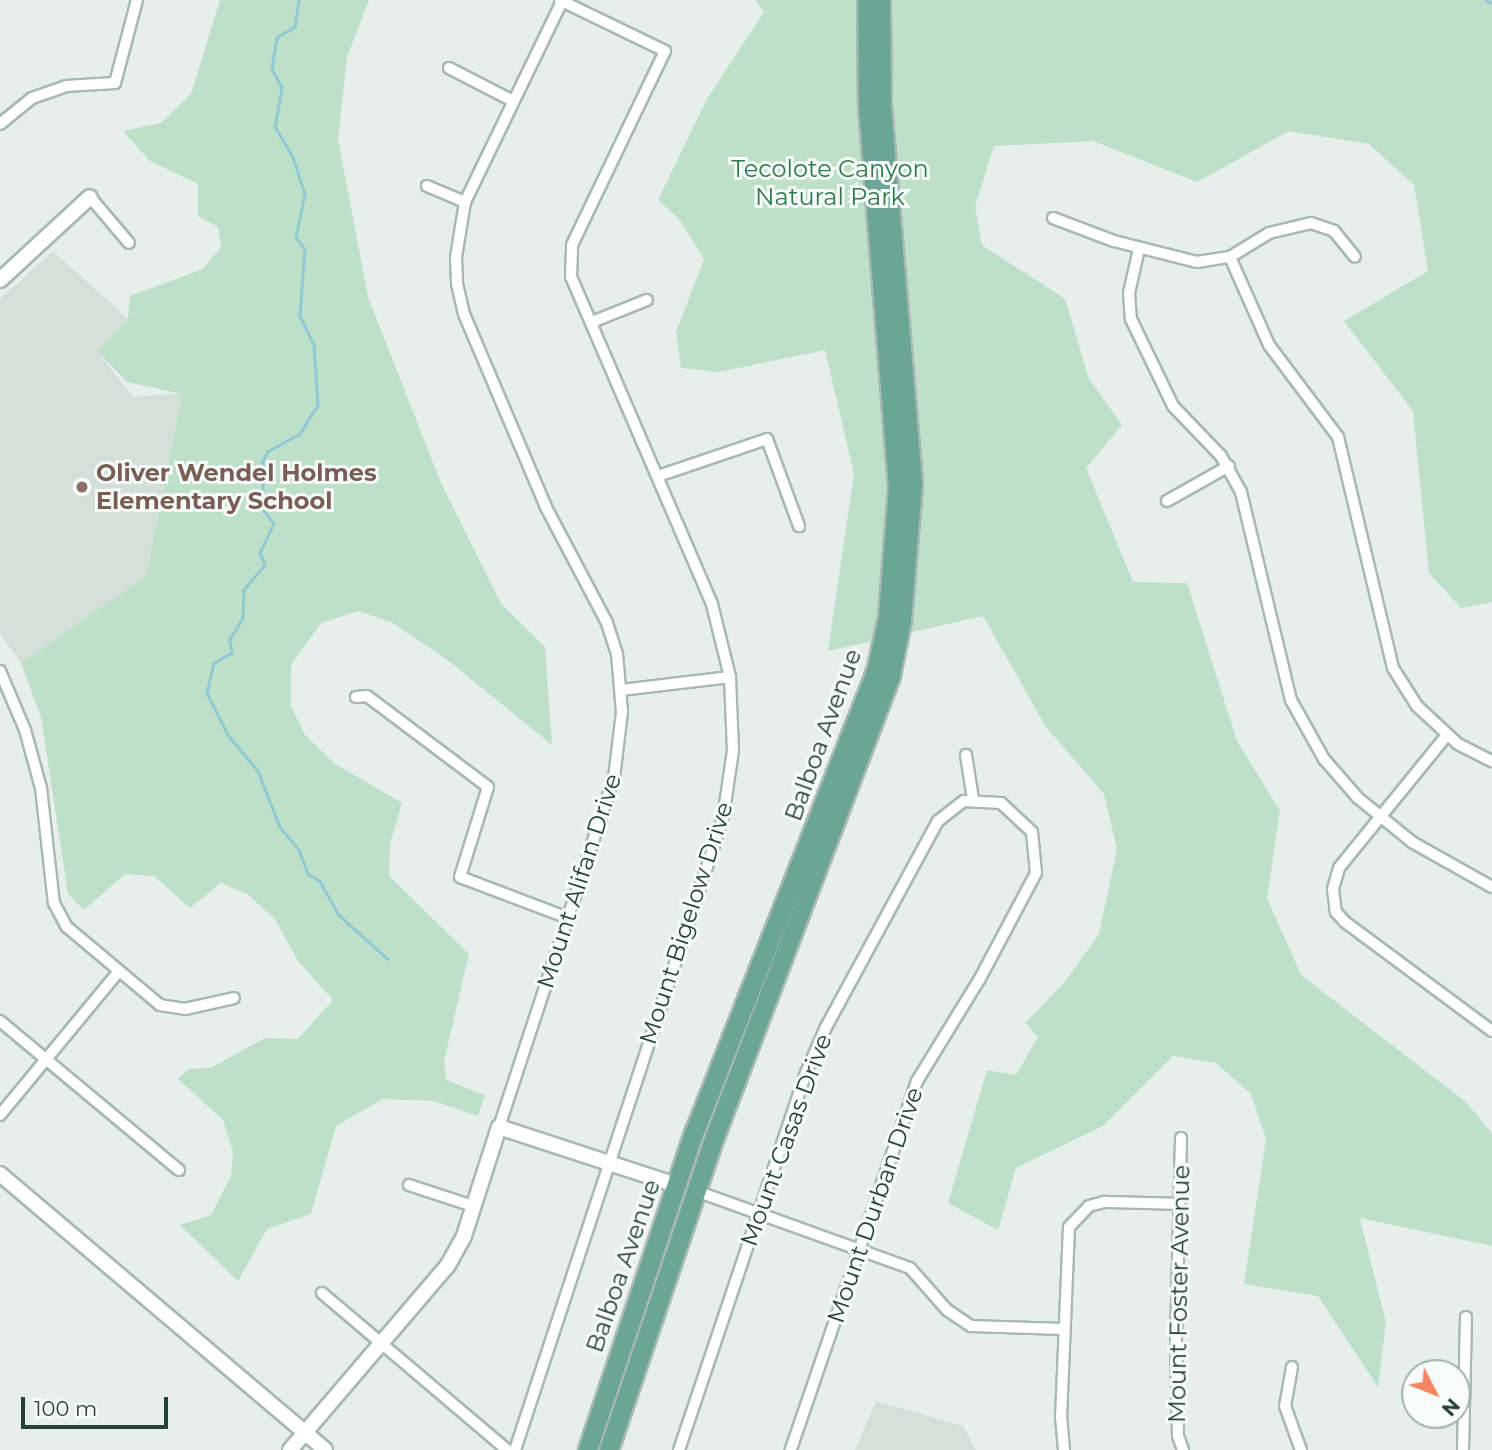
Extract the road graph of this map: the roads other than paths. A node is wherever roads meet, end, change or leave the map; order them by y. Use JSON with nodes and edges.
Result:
{"nodes":[{"id":1,"x":137,"y":0,"type":"edge"},
{"id":2,"x":867,"y":0,"type":"edge"},
{"id":3,"x":881,"y":0,"type":"edge"},
{"id":4,"x":561,"y":1,"type":"edge"},
{"id":5,"x":449,"y":68,"type":"dead end"},
{"id":6,"x":513,"y":101,"type":"junction"},
{"id":7,"x":0,"y":124,"type":"edge"},
{"id":8,"x":427,"y":186,"type":"dead end"},
{"id":9,"x":90,"y":197,"type":"joint"},
{"id":10,"x":465,"y":202,"type":"junction"},
{"id":11,"x":1053,"y":218,"type":"dead end"},
{"id":12,"x":129,"y":243,"type":"dead end"},
{"id":13,"x":1139,"y":248,"type":"junction"},
{"id":14,"x":1230,"y":257,"type":"junction"},
{"id":15,"x":1354,"y":257,"type":"dead end"},
{"id":16,"x":0,"y":280,"type":"edge"},
{"id":17,"x":647,"y":300,"type":"dead end"},
{"id":18,"x":592,"y":322,"type":"junction"},
{"id":19,"x":1229,"y":466,"type":"junction"},
{"id":20,"x":658,"y":476,"type":"junction"},
{"id":21,"x":1167,"y":501,"type":"dead end"},
{"id":22,"x":799,"y":526,"type":"dead end"},
{"id":23,"x":0,"y":671,"type":"edge"},
{"id":24,"x":730,"y":677,"type":"junction"},
{"id":25,"x":621,"y":690,"type":"junction"},
{"id":26,"x":356,"y":697,"type":"dead end"},
{"id":27,"x":1447,"y":735,"type":"junction"},
{"id":28,"x":967,"y":755,"type":"dead end"},
{"id":29,"x":1492,"y":761,"type":"edge"},
{"id":30,"x":973,"y":799,"type":"junction"},
{"id":31,"x":1381,"y":817,"type":"junction"},
{"id":32,"x":1492,"y":887,"type":"edge"},
{"id":33,"x":568,"y":918,"type":"junction"},
{"id":34,"x":119,"y":971,"type":"junction"},
{"id":35,"x":234,"y":998,"type":"dead end"},
{"id":36,"x":0,"y":1021,"type":"edge"},
{"id":37,"x":1492,"y":1031,"type":"edge"},
{"id":38,"x":47,"y":1059,"type":"junction"},
{"id":39,"x":0,"y":1115,"type":"edge"},
{"id":40,"x":499,"y":1127,"type":"junction"},
{"id":41,"x":694,"y":1134,"type":"junction"},
{"id":42,"x":1181,"y":1138,"type":"dead end"},
{"id":43,"x":608,"y":1162,"type":"junction"},
{"id":44,"x":179,"y":1170,"type":"dead end"},
{"id":45,"x":0,"y":1174,"type":"edge"},
{"id":46,"x":410,"y":1185,"type":"dead end"},
{"id":47,"x":676,"y":1185,"type":"junction"},
{"id":48,"x":696,"y":1191,"type":"junction"},
{"id":49,"x":1179,"y":1204,"type":"junction"},
{"id":50,"x":473,"y":1206,"type":"junction"},
{"id":51,"x":757,"y":1213,"type":"junction"},
{"id":52,"x":686,"y":1222,"type":"junction"},
{"id":53,"x":860,"y":1247,"type":"junction"},
{"id":54,"x":322,"y":1293,"type":"dead end"},
{"id":55,"x":1466,"y":1317,"type":"dead end"},
{"id":56,"x":1063,"y":1329,"type":"junction"},
{"id":57,"x":382,"y":1344,"type":"junction"},
{"id":58,"x":1292,"y":1367,"type":"dead end"},
{"id":59,"x":305,"y":1433,"type":"junction"},
{"id":60,"x":290,"y":1450,"type":"edge"},
{"id":61,"x":325,"y":1450,"type":"edge"},
{"id":62,"x":507,"y":1450,"type":"edge"},
{"id":63,"x":514,"y":1450,"type":"edge"},
{"id":64,"x":588,"y":1450,"type":"edge"},
{"id":65,"x":609,"y":1450,"type":"edge"},
{"id":66,"x":679,"y":1450,"type":"edge"},
{"id":67,"x":791,"y":1450,"type":"edge"},
{"id":68,"x":1064,"y":1450,"type":"edge"},
{"id":69,"x":1182,"y":1450,"type":"edge"},
{"id":70,"x":1301,"y":1450,"type":"edge"},
{"id":71,"x":1463,"y":1450,"type":"edge"}],
"edges":[{"from":1,"to":7,"type":"street"},
{"from":2,"to":41,"type":"main road","name":"Balboa Avenue"},
{"from":3,"to":48,"type":"main road","name":"Balboa Avenue"},
{"from":4,"to":6,"type":"street","name":"Mount Alifan Drive"},
{"from":4,"to":18,"type":"street","name":"Mount Bigelow Drive"},
{"from":5,"to":6,"type":"street"},
{"from":6,"to":10,"type":"street","name":"Mount Alifan Drive"},
{"from":8,"to":10,"type":"street"},
{"from":9,"to":12,"type":"street"},
{"from":9,"to":16,"type":"street"},
{"from":10,"to":25,"type":"street","name":"Mount Alifan Drive"},
{"from":11,"to":13,"type":"street"},
{"from":13,"to":14,"type":"street"},
{"from":13,"to":19,"type":"street"},
{"from":14,"to":15,"type":"street"},
{"from":14,"to":27,"type":"street"},
{"from":17,"to":18,"type":"street"},
{"from":18,"to":20,"type":"street","name":"Mount Bigelow Drive"},
{"from":19,"to":21,"type":"street"},
{"from":19,"to":31,"type":"street"},
{"from":20,"to":22,"type":"street"},
{"from":20,"to":24,"type":"street","name":"Mount Bigelow Drive"},
{"from":23,"to":34,"type":"street"},
{"from":24,"to":25,"type":"street"},
{"from":24,"to":43,"type":"street","name":"Mount Bigelow Drive"},
{"from":25,"to":33,"type":"street","name":"Mount Alifan Drive"},
{"from":26,"to":33,"type":"street"},
{"from":27,"to":29,"type":"street"},
{"from":27,"to":31,"type":"street"},
{"from":28,"to":30,"type":"street"},
{"from":30,"to":51,"type":"street","name":"Mount Casas Drive"},
{"from":30,"to":53,"type":"street","name":"Mount Durban Drive"},
{"from":31,"to":32,"type":"street"},
{"from":31,"to":37,"type":"street"},
{"from":33,"to":40,"type":"street","name":"Mount Alifan Drive"},
{"from":34,"to":35,"type":"street"},
{"from":34,"to":38,"type":"street"},
{"from":36,"to":38,"type":"street"},
{"from":38,"to":39,"type":"street"},
{"from":38,"to":44,"type":"street"},
{"from":40,"to":43,"type":"street"},
{"from":40,"to":50,"type":"street","name":"Mount Alifan Drive"},
{"from":41,"to":47,"type":"main road","name":"Balboa Avenue"},
{"from":41,"to":48,"type":"main road"},
{"from":42,"to":49,"type":"street","name":"Mount Foster Avenue"},
{"from":43,"to":47,"type":"street"},
{"from":43,"to":63,"type":"street","name":"Mount Bigelow Drive"},
{"from":45,"to":59,"type":"street"},
{"from":46,"to":50,"type":"street"},
{"from":47,"to":52,"type":"main road"},
{"from":47,"to":64,"type":"main road","name":"Balboa Avenue"},
{"from":48,"to":51,"type":"street"},
{"from":48,"to":52,"type":"main road","name":"Balboa Avenue"},
{"from":49,"to":56,"type":"street"},
{"from":49,"to":69,"type":"street","name":"Mount Foster Avenue"},
{"from":50,"to":57,"type":"street","name":"Mount Alifan Drive"},
{"from":51,"to":53,"type":"street"},
{"from":51,"to":66,"type":"street","name":"Mount Casas Drive"},
{"from":52,"to":65,"type":"main road","name":"Balboa Avenue"},
{"from":53,"to":56,"type":"street"},
{"from":53,"to":67,"type":"street","name":"Mount Durban Drive"},
{"from":54,"to":57,"type":"street"},
{"from":55,"to":71,"type":"street"},
{"from":56,"to":68,"type":"street"},
{"from":57,"to":59,"type":"street","name":"Mount Alifan Drive"},
{"from":57,"to":62,"type":"street"},
{"from":58,"to":70,"type":"street"},
{"from":59,"to":60,"type":"street","name":"Mount Alifan Drive"},
{"from":59,"to":61,"type":"street"}]}
